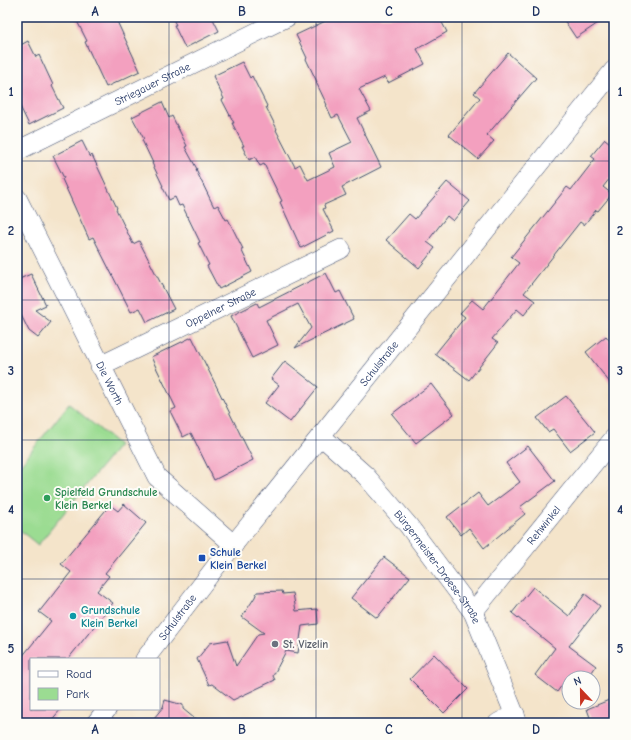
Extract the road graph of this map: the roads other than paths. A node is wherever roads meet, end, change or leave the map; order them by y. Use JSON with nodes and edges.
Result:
{"nodes":[{"id":1,"x":287,"y":17,"type":"edge"},
{"id":2,"x":614,"y":70,"type":"edge"},
{"id":3,"x":17,"y":151,"type":"edge"},
{"id":4,"x":17,"y":198,"type":"edge"},
{"id":5,"x":341,"y":249,"type":"dead end"},
{"id":6,"x":100,"y":366,"type":"junction"},
{"id":7,"x":321,"y":436,"type":"junction"},
{"id":8,"x":614,"y":438,"type":"edge"},
{"id":9,"x":234,"y":545,"type":"junction"},
{"id":10,"x":473,"y":612,"type":"junction"},
{"id":11,"x":146,"y":658,"type":"edge"},
{"id":12,"x":106,"y":710,"type":"edge"},
{"id":13,"x":516,"y":719,"type":"edge"},
{"id":14,"x":96,"y":723,"type":"edge"},
{"id":15,"x":498,"y":723,"type":"edge"}],
"edges":[{"from":1,"to":3,"type":"street","name":"Striegauer Straße"},
{"from":2,"to":7,"type":"street","name":"Schulstraße"},
{"from":4,"to":6,"type":"street","name":"Die Worth"},
{"from":5,"to":6,"type":"street","name":"Oppelner Straße"},
{"from":6,"to":9,"type":"street","name":"Die Worth"},
{"from":7,"to":9,"type":"street","name":"Schulstraße"},
{"from":7,"to":10,"type":"street","name":"Bürgermeister-Droese-Straße"},
{"from":8,"to":10,"type":"street","name":"Rehwinkel"},
{"from":9,"to":11,"type":"street","name":"Schulstraße"},
{"from":10,"to":13,"type":"street","name":"Bürgermeister-Droese-Straße"},
{"from":12,"to":14,"type":"street"},
{"from":13,"to":15,"type":"street"}]}
